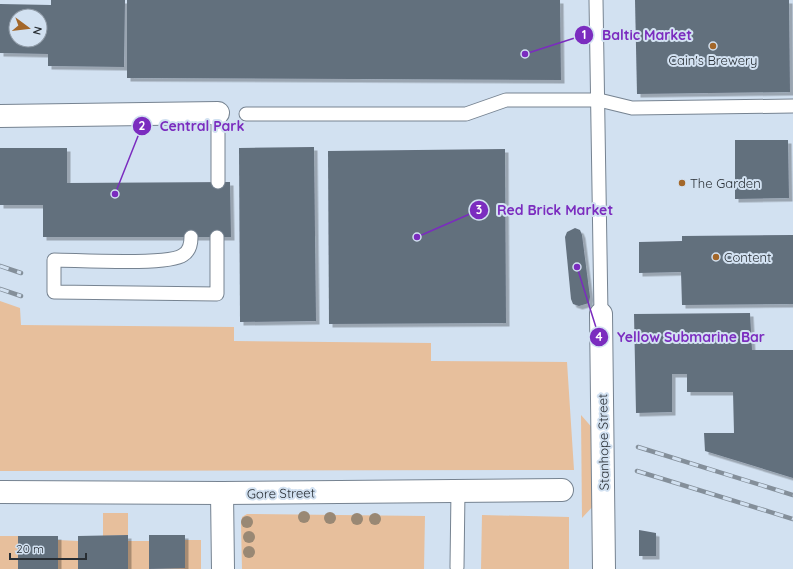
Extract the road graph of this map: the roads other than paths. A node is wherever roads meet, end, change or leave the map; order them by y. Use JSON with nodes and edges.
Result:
{"nodes":[{"id":1,"x":596,"y":0,"type":"edge"},
{"id":2,"x":599,"y":100,"type":"junction"},
{"id":3,"x":793,"y":106,"type":"edge"},
{"id":4,"x":218,"y":113,"type":"joint"},
{"id":5,"x":246,"y":114,"type":"dead end"},
{"id":6,"x":0,"y":116,"type":"edge"},
{"id":7,"x":218,"y":182,"type":"dead end"},
{"id":8,"x":191,"y":237,"type":"dead end"},
{"id":9,"x":217,"y":237,"type":"dead end"},
{"id":10,"x":601,"y":314,"type":"joint"},
{"id":11,"x":562,"y":490,"type":"dead end"},
{"id":12,"x":458,"y":491,"type":"junction"},
{"id":13,"x":0,"y":492,"type":"edge"},
{"id":14,"x":222,"y":493,"type":"junction"},
{"id":15,"x":457,"y":567,"type":"dead end"},
{"id":16,"x":223,"y":569,"type":"edge"},
{"id":17,"x":604,"y":569,"type":"edge"}],
"edges":[{"from":1,"to":2,"type":"lane"},
{"from":2,"to":3,"type":"lane"},
{"from":2,"to":5,"type":"lane"},
{"from":2,"to":10,"type":"lane"},
{"from":4,"to":6,"type":"street"},
{"from":4,"to":7,"type":"lane"},
{"from":8,"to":9,"type":"lane"},
{"from":10,"to":17,"type":"street","name":"Stanhope Street"},
{"from":11,"to":12,"type":"street","name":"Gore Street"},
{"from":12,"to":14,"type":"street","name":"Gore Street"},
{"from":12,"to":15,"type":"lane"},
{"from":13,"to":14,"type":"street","name":"Gore Street"},
{"from":14,"to":16,"type":"street"}]}
